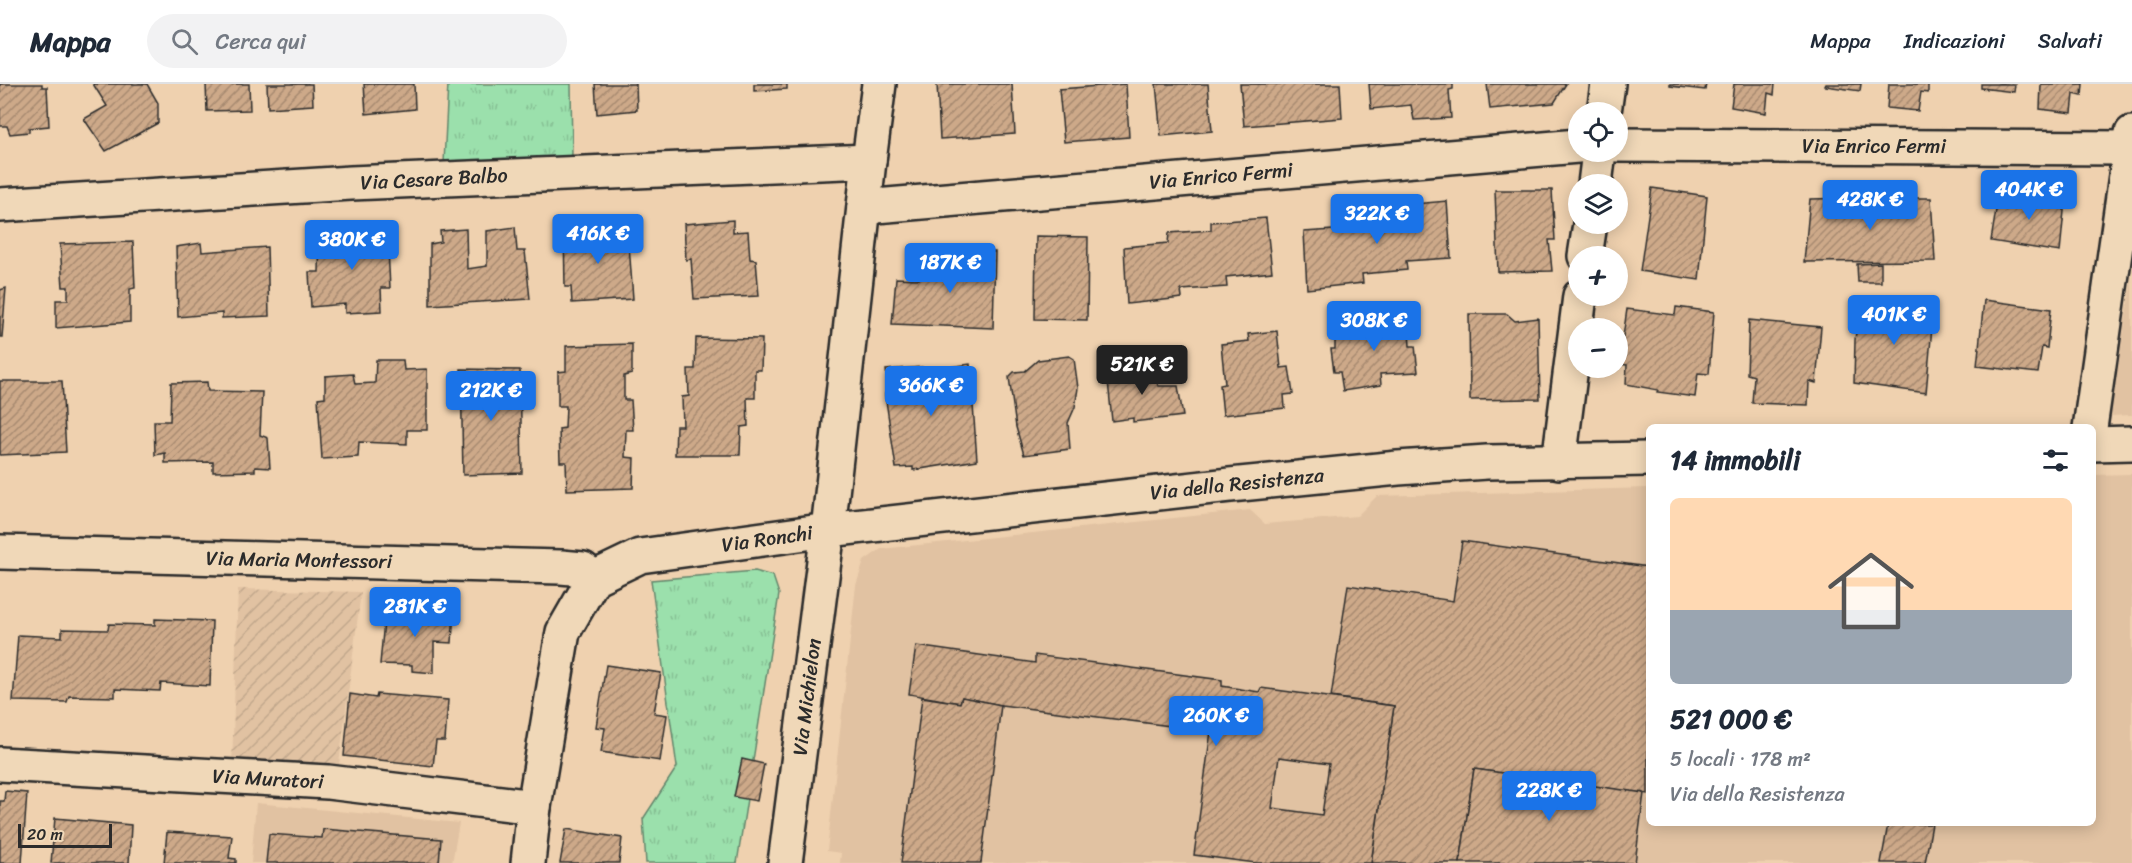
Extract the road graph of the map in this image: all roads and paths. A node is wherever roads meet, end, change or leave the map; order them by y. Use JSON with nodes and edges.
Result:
{"nodes":[{"id":1,"x":879,"y":84,"type":"edge"},
{"id":2,"x":1608,"y":84,"type":"edge"},
{"id":3,"x":1605,"y":102,"type":"edge"},
{"id":4,"x":2131,"y":141,"type":"edge"},
{"id":5,"x":1628,"y":145,"type":"edge"},
{"id":6,"x":1568,"y":147,"type":"edge"},
{"id":7,"x":869,"y":161,"type":"junction"},
{"id":8,"x":0,"y":205,"type":"edge"},
{"id":9,"x":864,"y":207,"type":"junction"},
{"id":10,"x":1579,"y":306,"type":"edge"},
{"id":11,"x":2091,"y":424,"type":"edge"},
{"id":12,"x":2132,"y":443,"type":"edge"},
{"id":13,"x":2096,"y":444,"type":"edge"},
{"id":14,"x":1646,"y":459,"type":"edge"},
{"id":15,"x":1559,"y":462,"type":"junction"},
{"id":16,"x":828,"y":530,"type":"junction"},
{"id":17,"x":0,"y":552,"type":"edge"},
{"id":18,"x":594,"y":578,"type":"junction"},
{"id":19,"x":0,"y":764,"type":"edge"},
{"id":20,"x":534,"y":807,"type":"junction"},
{"id":21,"x":528,"y":863,"type":"edge"},
{"id":22,"x":785,"y":863,"type":"edge"}],
"edges":[{"from":1,"to":7,"type":"street","name":"Via Ronchi"},
{"from":2,"to":3,"type":"street"},
{"from":4,"to":5,"type":"street","name":"Via Enrico Fermi"},
{"from":4,"to":11,"type":"street"},
{"from":6,"to":9,"type":"street","name":"Via Enrico Fermi"},
{"from":7,"to":8,"type":"street","name":"Via Cesare Balbo"},
{"from":7,"to":9,"type":"street","name":"Via Ronchi"},
{"from":9,"to":16,"type":"street","name":"Via Ronchi"},
{"from":10,"to":15,"type":"street"},
{"from":12,"to":13,"type":"street"},
{"from":14,"to":15,"type":"street","name":"Via della Resistenza"},
{"from":15,"to":16,"type":"street","name":"Via della Resistenza"},
{"from":16,"to":18,"type":"street","name":"Via Ronchi"},
{"from":16,"to":22,"type":"street","name":"Via Michielon"},
{"from":17,"to":18,"type":"street","name":"Via Maria Montessori"},
{"from":18,"to":20,"type":"street"},
{"from":19,"to":20,"type":"street","name":"Via Muratori"},
{"from":20,"to":21,"type":"street"}]}
